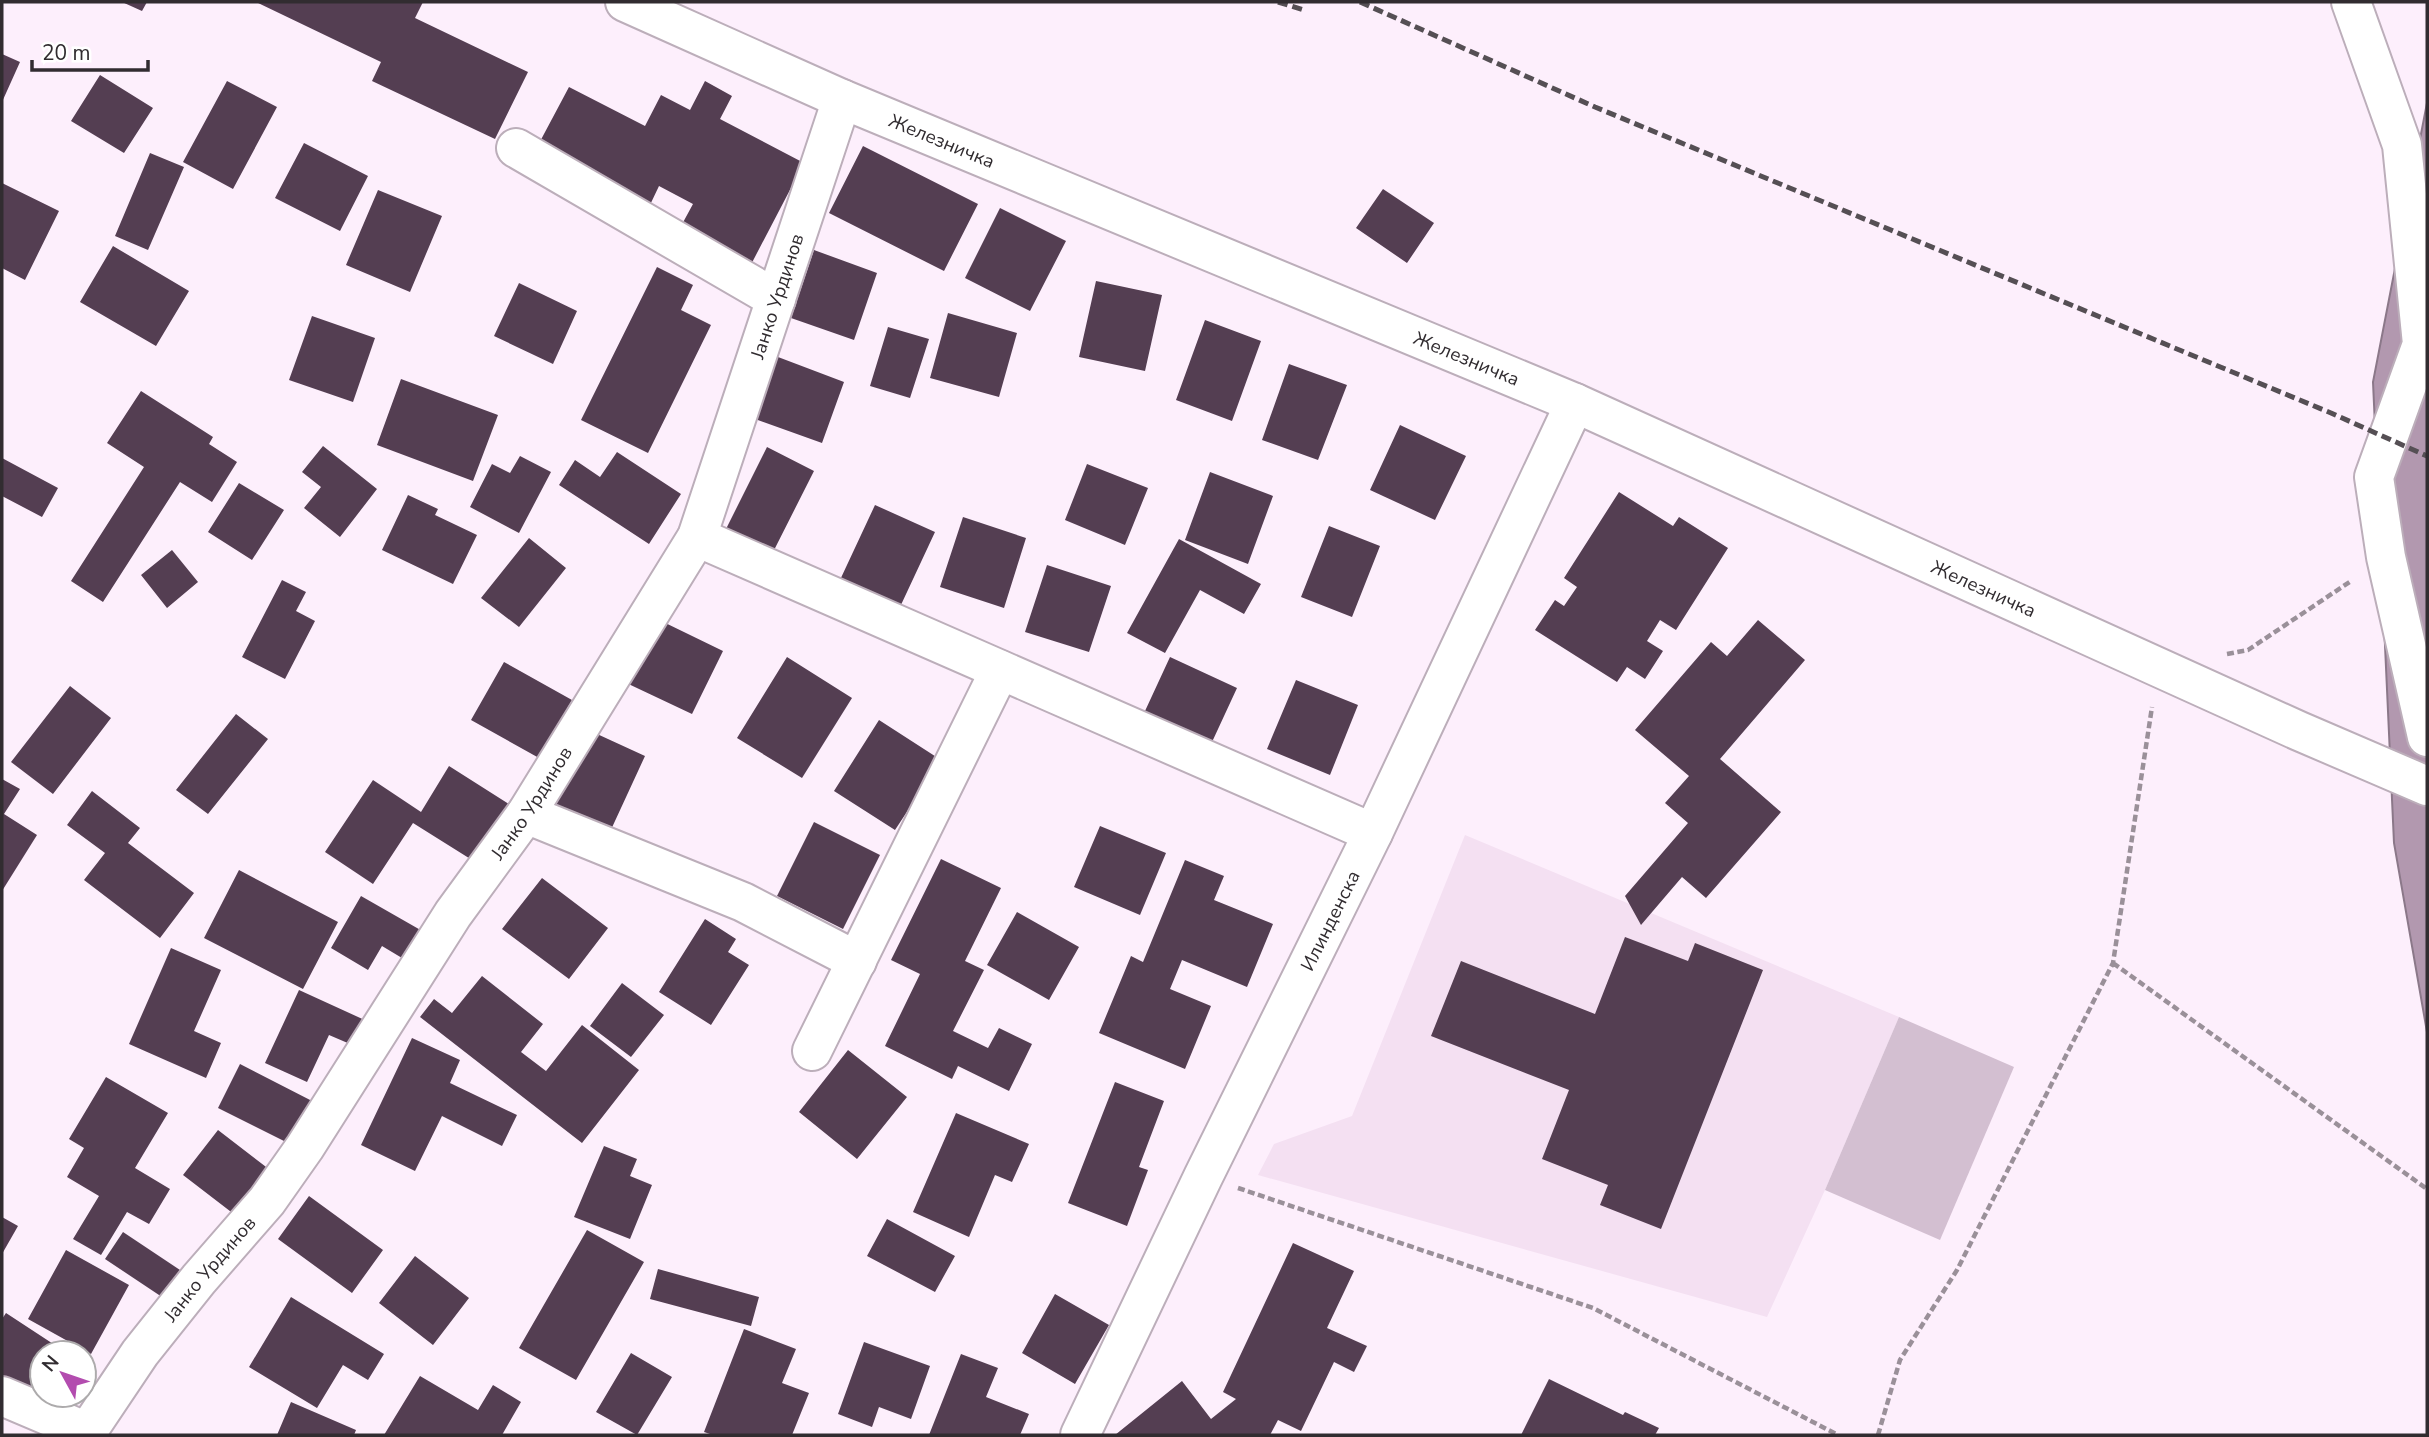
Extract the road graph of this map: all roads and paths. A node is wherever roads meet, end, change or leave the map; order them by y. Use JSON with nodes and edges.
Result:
{"nodes":[{"id":1,"x":625,"y":2,"type":"edge"},
{"id":2,"x":2351,"y":2,"type":"edge"},
{"id":3,"x":842,"y":99,"type":"junction"},
{"id":4,"x":516,"y":148,"type":"dead end"},
{"id":5,"x":776,"y":299,"type":"junction"},
{"id":6,"x":1575,"y":403,"type":"junction"},
{"id":7,"x":697,"y":537,"type":"junction"},
{"id":8,"x":2386,"y":557,"type":"junction"},
{"id":9,"x":2222,"y":655,"type":"dead end"},
{"id":10,"x":2159,"y":667,"type":"junction"},
{"id":11,"x":1000,"y":670,"type":"junction"},
{"id":12,"x":2427,"y":737,"type":"edge"},
{"id":13,"x":2427,"y":786,"type":"edge"},
{"id":14,"x":526,"y":814,"type":"junction"},
{"id":15,"x":1373,"y":833,"type":"junction"},
{"id":16,"x":857,"y":961,"type":"junction"},
{"id":17,"x":2113,"y":963,"type":"junction"},
{"id":18,"x":813,"y":1051,"type":"dead end"},
{"id":19,"x":1203,"y":1177,"type":"junction"},
{"id":20,"x":2427,"y":1189,"type":"edge"},
{"id":21,"x":2,"y":1396,"type":"edge"},
{"id":22,"x":86,"y":1433,"type":"edge"},
{"id":23,"x":1080,"y":1435,"type":"edge"},
{"id":24,"x":1838,"y":1435,"type":"edge"},
{"id":25,"x":1878,"y":1435,"type":"edge"}],
"edges":[{"from":1,"to":3,"type":"street","name":"Железничка"},
{"from":2,"to":8,"type":"street"},
{"from":3,"to":5,"type":"street","name":"Јанко Урдинов"},
{"from":3,"to":6,"type":"street","name":"Железничка"},
{"from":4,"to":5,"type":"street"},
{"from":5,"to":7,"type":"street","name":"Јанко Урдинов"},
{"from":6,"to":10,"type":"street","name":"Железничка"},
{"from":6,"to":15,"type":"street","name":"Илинденска"},
{"from":7,"to":11,"type":"street"},
{"from":7,"to":14,"type":"street","name":"Јанко Урдинов"},
{"from":8,"to":9,"type":"path"},
{"from":8,"to":12,"type":"street"},
{"from":10,"to":13,"type":"street","name":"Железничка"},
{"from":10,"to":17,"type":"path"},
{"from":11,"to":15,"type":"street"},
{"from":11,"to":16,"type":"street"},
{"from":14,"to":16,"type":"street"},
{"from":14,"to":22,"type":"street","name":"Јанко Урдинов"},
{"from":15,"to":19,"type":"street","name":"Илинденска"},
{"from":16,"to":18,"type":"street"},
{"from":17,"to":20,"type":"path"},
{"from":17,"to":25,"type":"path"},
{"from":19,"to":23,"type":"street","name":"Илинденска"},
{"from":19,"to":24,"type":"path"},
{"from":21,"to":22,"type":"street"}]}
